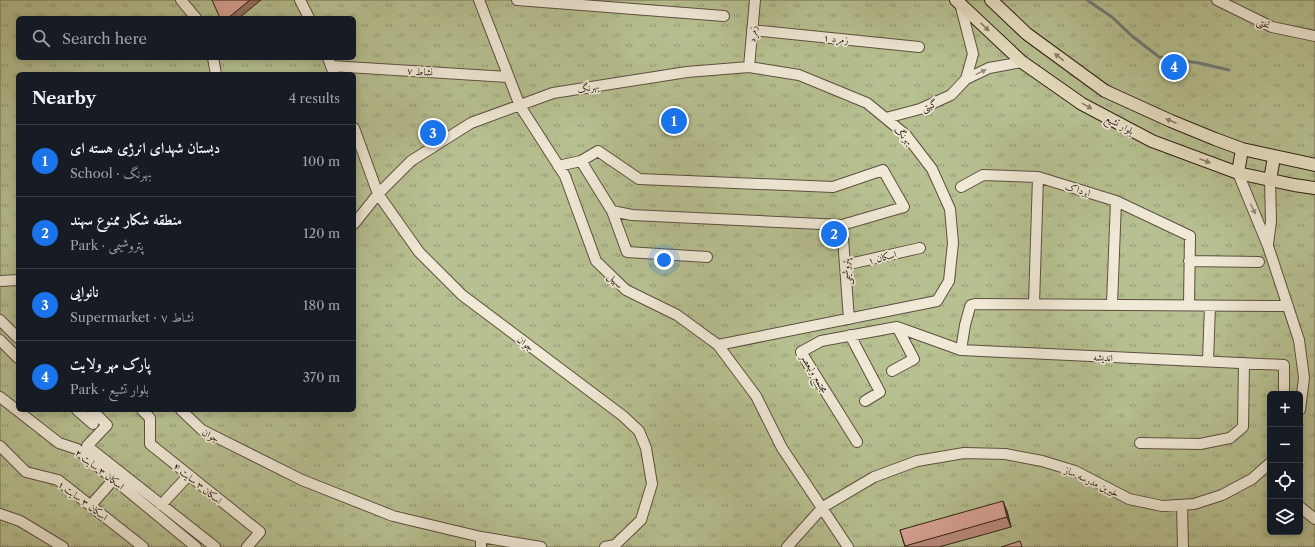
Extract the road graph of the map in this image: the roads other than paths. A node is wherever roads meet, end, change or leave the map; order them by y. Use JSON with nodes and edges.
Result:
{"nodes":[{"id":1,"x":181,"y":0,"type":"edge"},
{"id":2,"x":300,"y":0,"type":"edge"},
{"id":3,"x":479,"y":0,"type":"edge"},
{"id":4,"x":517,"y":0,"type":"edge"},
{"id":5,"x":755,"y":0,"type":"edge"},
{"id":6,"x":991,"y":0,"type":"edge"},
{"id":7,"x":1216,"y":0,"type":"edge"},
{"id":8,"x":958,"y":2,"type":"edge"},
{"id":9,"x":194,"y":16,"type":"edge"},
{"id":10,"x":308,"y":16,"type":"edge"},
{"id":11,"x":724,"y":16,"type":"dead end"},
{"id":12,"x":752,"y":30,"type":"junction"},
{"id":13,"x":1315,"y":36,"type":"edge"},
{"id":14,"x":919,"y":47,"type":"dead end"},
{"id":15,"x":213,"y":60,"type":"edge"},
{"id":16,"x":1022,"y":62,"type":"junction"},
{"id":17,"x":331,"y":66,"type":"edge"},
{"id":18,"x":749,"y":67,"type":"junction"},
{"id":19,"x":216,"y":72,"type":"edge"},
{"id":20,"x":508,"y":77,"type":"junction"},
{"id":21,"x":966,"y":79,"type":"junction"},
{"id":22,"x":520,"y":106,"type":"junction"},
{"id":23,"x":886,"y":118,"type":"junction"},
{"id":24,"x":356,"y":134,"type":"edge"},
{"id":25,"x":1242,"y":149,"type":"junction"},
{"id":26,"x":1274,"y":157,"type":"junction"},
{"id":27,"x":582,"y":161,"type":"junction"},
{"id":28,"x":1315,"y":165,"type":"edge"},
{"id":29,"x":558,"y":166,"type":"junction"},
{"id":30,"x":1238,"y":174,"type":"junction"},
{"id":31,"x":1038,"y":177,"type":"junction"},
{"id":32,"x":1270,"y":180,"type":"junction"},
{"id":33,"x":961,"y":188,"type":"dead end"},
{"id":34,"x":1315,"y":188,"type":"edge"},
{"id":35,"x":378,"y":194,"type":"junction"},
{"id":36,"x":1116,"y":201,"type":"junction"},
{"id":37,"x":612,"y":211,"type":"junction"},
{"id":38,"x":356,"y":222,"type":"edge"},
{"id":39,"x":842,"y":225,"type":"junction"},
{"id":40,"x":1268,"y":246,"type":"junction"},
{"id":41,"x":920,"y":248,"type":"dead end"},
{"id":42,"x":707,"y":257,"type":"dead end"},
{"id":43,"x":1189,"y":261,"type":"junction"},
{"id":44,"x":1259,"y":262,"type":"dead end"},
{"id":45,"x":845,"y":265,"type":"junction"},
{"id":46,"x":16,"y":280,"type":"edge"},
{"id":47,"x":0,"y":281,"type":"edge"},
{"id":48,"x":1034,"y":304,"type":"junction"},
{"id":49,"x":1112,"y":304,"type":"junction"},
{"id":50,"x":1189,"y":305,"type":"junction"},
{"id":51,"x":1210,"y":306,"type":"junction"},
{"id":52,"x":1288,"y":306,"type":"junction"},
{"id":53,"x":849,"y":319,"type":"junction"},
{"id":54,"x":0,"y":320,"type":"edge"},
{"id":55,"x":898,"y":327,"type":"junction"},
{"id":56,"x":16,"y":336,"type":"edge"},
{"id":57,"x":850,"y":336,"type":"junction"},
{"id":58,"x":0,"y":340,"type":"edge"},
{"id":59,"x":718,"y":345,"type":"junction"},
{"id":60,"x":961,"y":350,"type":"junction"},
{"id":61,"x":16,"y":356,"type":"edge"},
{"id":62,"x":1208,"y":361,"type":"junction"},
{"id":63,"x":1244,"y":363,"type":"junction"},
{"id":64,"x":892,"y":371,"type":"dead end"},
{"id":65,"x":1284,"y":390,"type":"dead end"},
{"id":66,"x":1302,"y":391,"type":"edge"},
{"id":67,"x":0,"y":397,"type":"edge"},
{"id":68,"x":865,"y":401,"type":"dead end"},
{"id":69,"x":16,"y":409,"type":"edge"},
{"id":70,"x":19,"y":412,"type":"edge"},
{"id":71,"x":79,"y":412,"type":"edge"},
{"id":72,"x":94,"y":412,"type":"edge"},
{"id":73,"x":144,"y":412,"type":"edge"},
{"id":74,"x":183,"y":412,"type":"edge"},
{"id":75,"x":93,"y":424,"type":"dead end"},
{"id":76,"x":857,"y":442,"type":"dead end"},
{"id":77,"x":1140,"y":443,"type":"dead end"},
{"id":78,"x":0,"y":446,"type":"edge"},
{"id":79,"x":1267,"y":466,"type":"edge"},
{"id":80,"x":189,"y":475,"type":"junction"},
{"id":81,"x":114,"y":479,"type":"junction"},
{"id":82,"x":162,"y":504,"type":"junction"},
{"id":83,"x":91,"y":505,"type":"junction"},
{"id":84,"x":1182,"y":505,"type":"junction"},
{"id":85,"x":823,"y":507,"type":"junction"},
{"id":86,"x":1303,"y":509,"type":"edge"},
{"id":87,"x":0,"y":514,"type":"edge"},
{"id":88,"x":1315,"y":519,"type":"edge"},
{"id":89,"x":481,"y":542,"type":"edge"},
{"id":90,"x":63,"y":547,"type":"edge"},
{"id":91,"x":143,"y":547,"type":"edge"},
{"id":92,"x":196,"y":547,"type":"edge"},
{"id":93,"x":215,"y":547,"type":"edge"},
{"id":94,"x":247,"y":547,"type":"edge"},
{"id":95,"x":541,"y":547,"type":"edge"},
{"id":96,"x":605,"y":547,"type":"edge"},
{"id":97,"x":787,"y":547,"type":"edge"},
{"id":98,"x":848,"y":547,"type":"edge"},
{"id":99,"x":1183,"y":547,"type":"edge"}],
"edges":[{"from":1,"to":9,"type":"street"},
{"from":2,"to":10,"type":"street"},
{"from":3,"to":20,"type":"street","name":"سهیل"},
{"from":4,"to":11,"type":"street"},
{"from":5,"to":12,"type":"street","name":"زمرد"},
{"from":25,"to":6,"type":"main road","one_way":true},
{"from":7,"to":13,"type":"street","name":"تختی"},
{"from":8,"to":16,"type":"main road","name":"بلوار تشیع","one_way":true},
{"from":8,"to":21,"type":"street","name":"گیتی"},
{"from":12,"to":14,"type":"street","name":"زمرد ۱"},
{"from":12,"to":18,"type":"street","name":"زمرد"},
{"from":15,"to":19,"type":"street"},
{"from":21,"to":16,"type":"street","name":"گیتی","one_way":true},
{"from":16,"to":30,"type":"main road","name":"بلوار تشیع","one_way":true},
{"from":17,"to":20,"type":"street","name":"نشاط ۷"},
{"from":18,"to":22,"type":"street","name":"بهرنگ"},
{"from":18,"to":23,"type":"street","name":"بهرنگ"},
{"from":20,"to":22,"type":"street","name":"سهیل"},
{"from":21,"to":23,"type":"street","name":"گیتی"},
{"from":22,"to":29,"type":"street","name":"سهیل"},
{"from":22,"to":35,"type":"street","name":"بهرنگ"},
{"from":23,"to":53,"type":"street","name":"بهرنگ"},
{"from":24,"to":35,"type":"street","name":"جوان"},
{"from":25,"to":26,"type":"main road"},
{"from":25,"to":30,"type":"main road"},
{"from":26,"to":28,"type":"main road"},
{"from":26,"to":32,"type":"main road"},
{"from":27,"to":29,"type":"street"},
{"from":27,"to":37,"type":"street"},
{"from":27,"to":39,"type":"street"},
{"from":29,"to":59,"type":"street","name":"سهیل"},
{"from":30,"to":32,"type":"main road","name":"بلوار تشیع"},
{"from":30,"to":40,"type":"street","one_way":true},
{"from":31,"to":33,"type":"street","name":"ایرداک"},
{"from":31,"to":36,"type":"street","name":"ایرداک"},
{"from":31,"to":48,"type":"street"},
{"from":32,"to":34,"type":"main road","name":"بلوار تشیع"},
{"from":32,"to":40,"type":"street"},
{"from":35,"to":38,"type":"street","name":"بهرنگ"},
{"from":35,"to":96,"type":"street","name":"جوان"},
{"from":36,"to":43,"type":"street","name":"ایرداک"},
{"from":36,"to":49,"type":"street"},
{"from":37,"to":39,"type":"street"},
{"from":37,"to":42,"type":"street"},
{"from":39,"to":45,"type":"street","name":"پتروشیمی"},
{"from":40,"to":52,"type":"street"},
{"from":41,"to":45,"type":"street","name":"اسکان ۱"},
{"from":43,"to":44,"type":"street"},
{"from":43,"to":50,"type":"street"},
{"from":45,"to":53,"type":"street","name":"پتروشیمی"},
{"from":46,"to":47,"type":"street"},
{"from":48,"to":49,"type":"street"},
{"from":48,"to":60,"type":"street"},
{"from":49,"to":50,"type":"street"},
{"from":50,"to":51,"type":"street"},
{"from":51,"to":52,"type":"street"},
{"from":51,"to":62,"type":"street"},
{"from":52,"to":66,"type":"street"},
{"from":53,"to":59,"type":"street","name":"بهرنگ"},
{"from":54,"to":56,"type":"street"},
{"from":55,"to":57,"type":"street","name":"مجتمع ولیعصر"},
{"from":55,"to":60,"type":"street","name":"اندیشه"},
{"from":55,"to":64,"type":"street"},
{"from":57,"to":68,"type":"street"},
{"from":57,"to":76,"type":"street","name":"مجتمع ولیعصر"},
{"from":58,"to":61,"type":"street"},
{"from":59,"to":85,"type":"street","name":"سهیل"},
{"from":60,"to":62,"type":"street","name":"اندیشه"},
{"from":62,"to":63,"type":"street","name":"اندیشه"},
{"from":63,"to":65,"type":"street","name":"اندیشه"},
{"from":63,"to":77,"type":"street"},
{"from":67,"to":69,"type":"street","name":"اسکان ۳ سایت ۲"},
{"from":70,"to":81,"type":"street","name":"اسکان ۳ سایت ۲"},
{"from":71,"to":75,"type":"street"},
{"from":72,"to":82,"type":"street"},
{"from":73,"to":80,"type":"street","name":"اسکان ۳ سایت ۴"},
{"from":74,"to":89,"type":"street","name":"جوان"},
{"from":78,"to":83,"type":"street","name":"اسکان ۳ سایت ۱"},
{"from":79,"to":84,"type":"street","name":"خیرین مدرسه ساز"},
{"from":80,"to":82,"type":"street"},
{"from":80,"to":94,"type":"street","name":"اسکان ۳ سایت ۴"},
{"from":81,"to":83,"type":"street"},
{"from":81,"to":92,"type":"street","name":"اسکان ۳ سایت ۲"},
{"from":82,"to":93,"type":"street"},
{"from":83,"to":91,"type":"street","name":"اسکان ۳ سایت ۱"},
{"from":84,"to":85,"type":"street","name":"خیرین مدرسه ساز"},
{"from":84,"to":99,"type":"street"},
{"from":85,"to":97,"type":"street","name":"خیرین مدرسه ساز"},
{"from":85,"to":98,"type":"street","name":"سهیل"},
{"from":86,"to":88,"type":"street"},
{"from":87,"to":90,"type":"street"},
{"from":89,"to":95,"type":"street","name":"جوان"}]}
